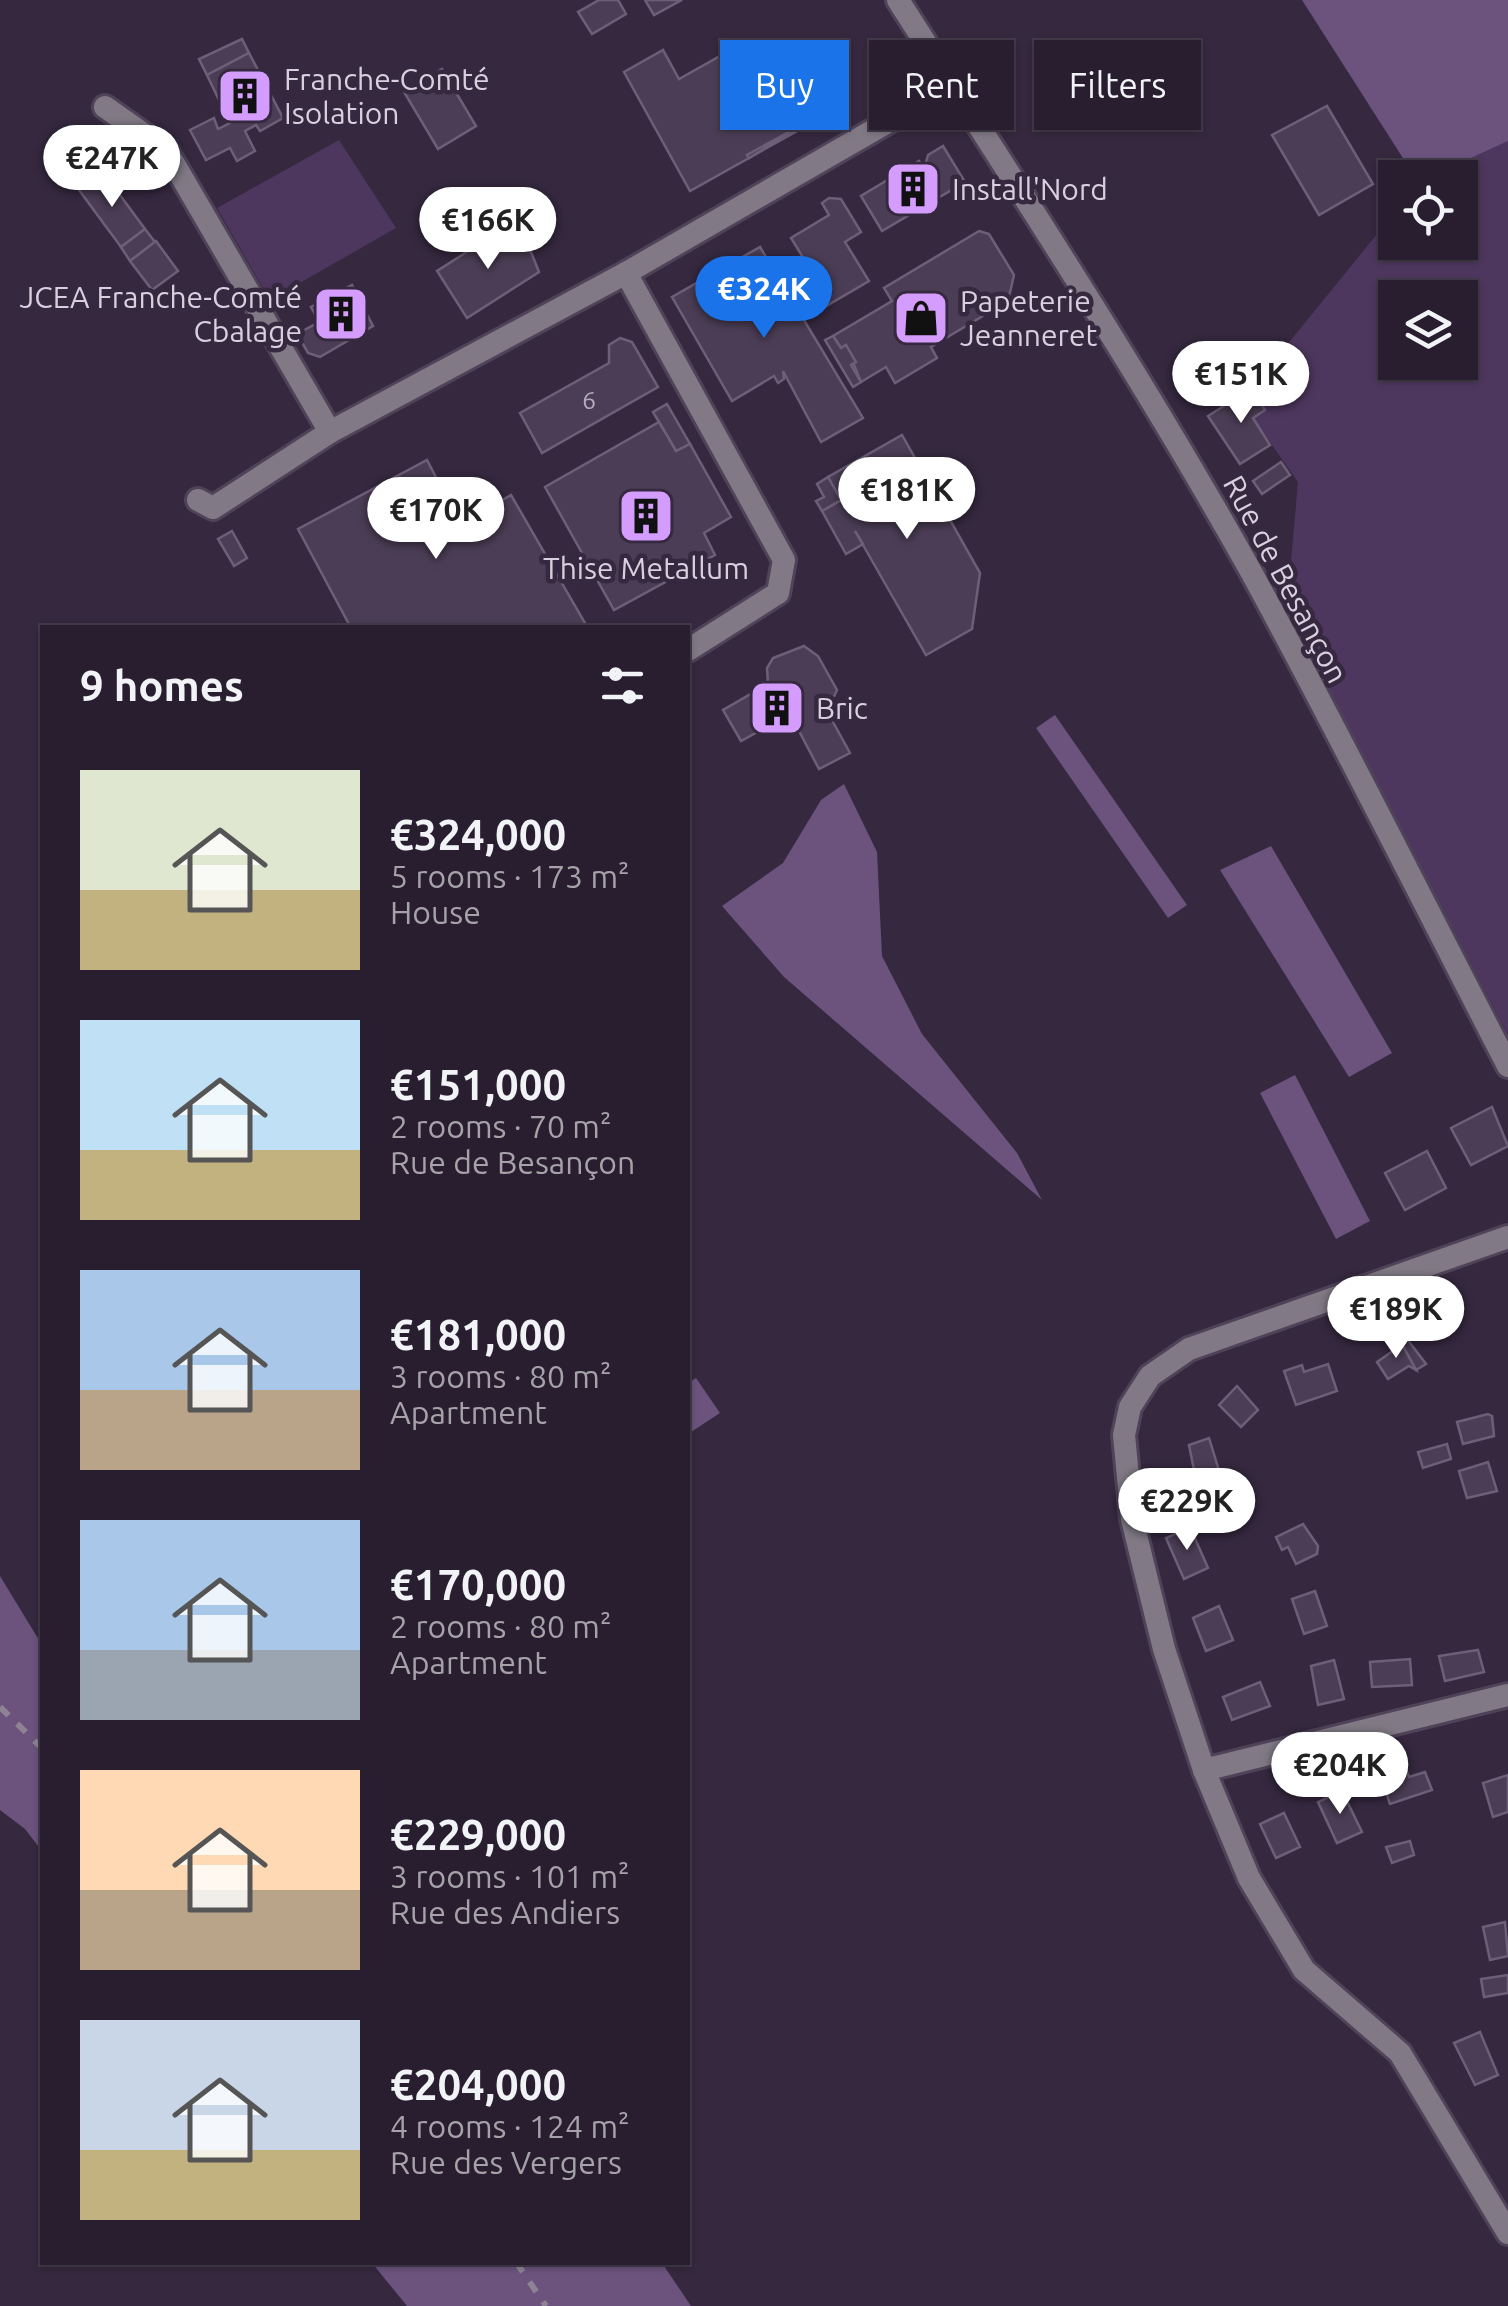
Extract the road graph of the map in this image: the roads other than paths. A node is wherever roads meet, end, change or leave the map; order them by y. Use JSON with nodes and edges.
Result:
{"nodes":[{"id":1,"x":898,"y":0,"type":"edge"},
{"id":2,"x":923,"y":40,"type":"edge"},
{"id":3,"x":105,"y":107,"type":"dead end"},
{"id":4,"x":874,"y":130,"type":"edge"},
{"id":5,"x":981,"y":130,"type":"edge"},
{"id":6,"x":626,"y":274,"type":"junction"},
{"id":7,"x":324,"y":426,"type":"junction"},
{"id":8,"x":198,"y":500,"type":"dead end"},
{"id":9,"x":690,"y":649,"type":"edge"},
{"id":10,"x":1508,"y":1066,"type":"edge"},
{"id":11,"x":1508,"y":1237,"type":"edge"},
{"id":12,"x":1508,"y":1695,"type":"edge"},
{"id":13,"x":1204,"y":1770,"type":"junction"},
{"id":14,"x":1508,"y":2233,"type":"edge"}],
"edges":[{"from":1,"to":2,"type":"street","name":"Rue de Besançon"},
{"from":3,"to":7,"type":"street"},
{"from":4,"to":6,"type":"street"},
{"from":5,"to":10,"type":"street","name":"Rue de Besançon"},
{"from":6,"to":7,"type":"street"},
{"from":6,"to":9,"type":"street"},
{"from":7,"to":8,"type":"street"},
{"from":11,"to":13,"type":"street"},
{"from":12,"to":13,"type":"street"},
{"from":13,"to":14,"type":"street"}]}
